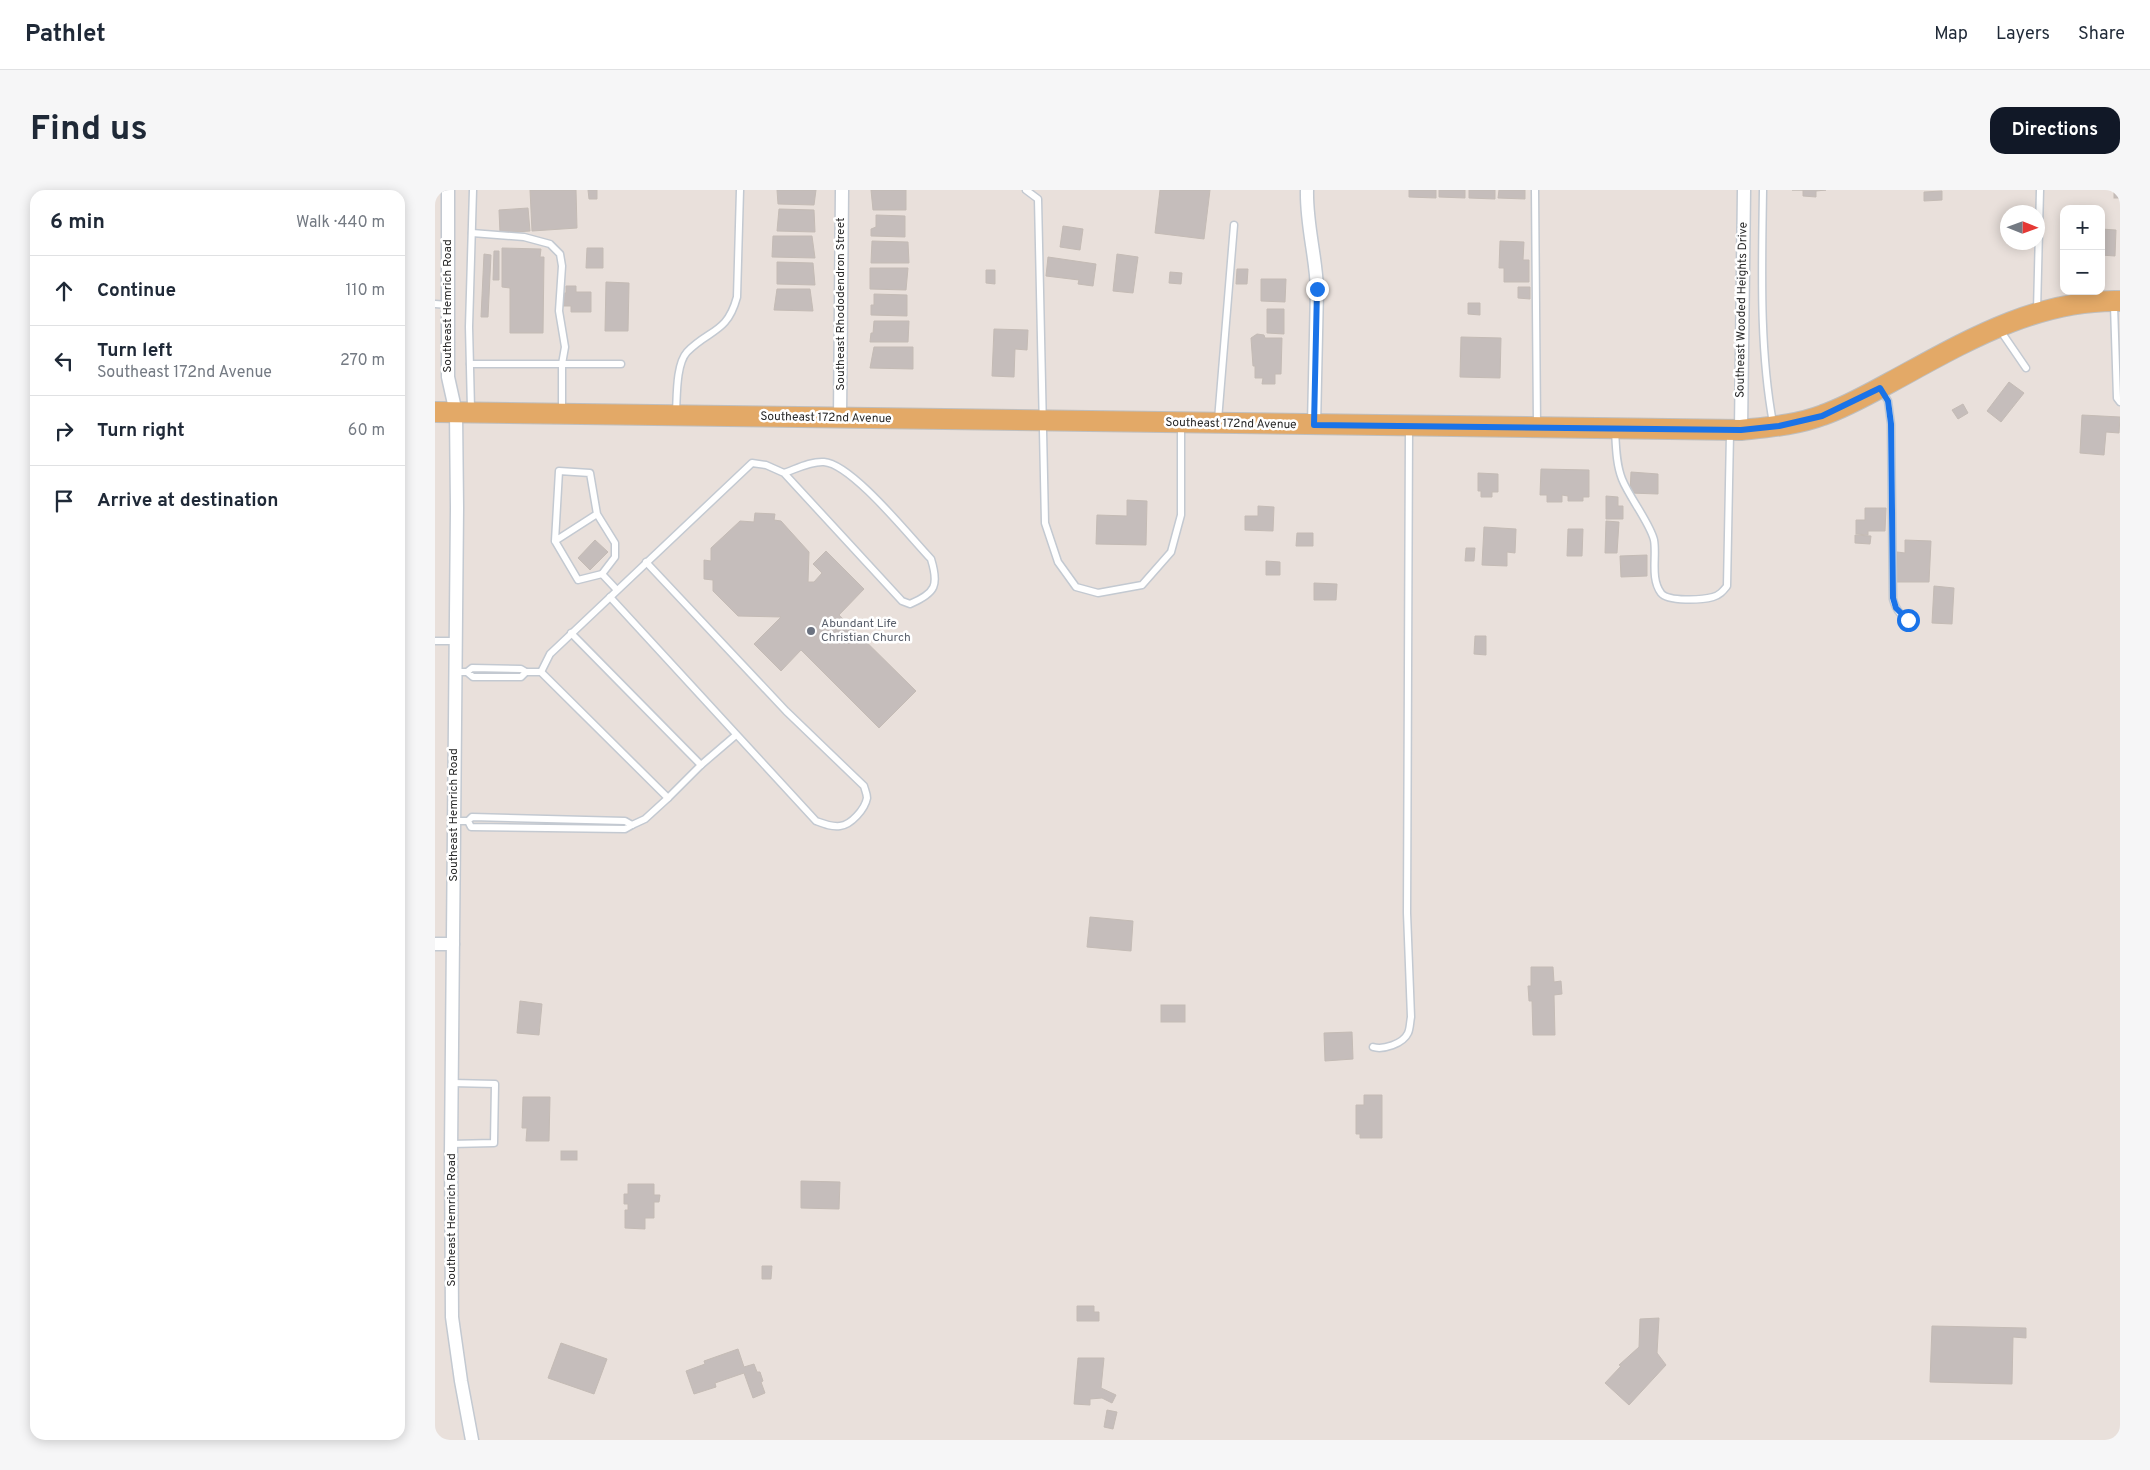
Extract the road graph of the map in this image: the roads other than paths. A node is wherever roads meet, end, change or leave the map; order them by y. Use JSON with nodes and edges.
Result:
{"nodes":[{"id":1,"x":448,"y":190,"type":"edge"},
{"id":2,"x":473,"y":190,"type":"edge"},
{"id":3,"x":740,"y":190,"type":"edge"},
{"id":4,"x":842,"y":190,"type":"edge"},
{"id":5,"x":1026,"y":190,"type":"edge"},
{"id":6,"x":1307,"y":190,"type":"edge"},
{"id":7,"x":1535,"y":190,"type":"edge"},
{"id":8,"x":1744,"y":190,"type":"edge"},
{"id":9,"x":1763,"y":190,"type":"edge"},
{"id":10,"x":2040,"y":190,"type":"edge"},
{"id":11,"x":1234,"y":225,"type":"dead end"},
{"id":12,"x":472,"y":233,"type":"junction"},
{"id":13,"x":2117,"y":301,"type":"edge"},
{"id":14,"x":435,"y":304,"type":"edge"},
{"id":15,"x":448,"y":305,"type":"junction"},
{"id":16,"x":2037,"y":312,"type":"junction"},
{"id":17,"x":1997,"y":326,"type":"junction"},
{"id":18,"x":470,"y":364,"type":"junction"},
{"id":19,"x":562,"y":364,"type":"junction"},
{"id":20,"x":621,"y":364,"type":"dead end"},
{"id":21,"x":2026,"y":368,"type":"dead end"},
{"id":22,"x":1880,"y":388,"type":"junction"},
{"id":23,"x":2120,"y":402,"type":"edge"},
{"id":24,"x":435,"y":412,"type":"edge"},
{"id":25,"x":463,"y":413,"type":"junction"},
{"id":26,"x":562,"y":414,"type":"junction"},
{"id":27,"x":676,"y":416,"type":"junction"},
{"id":28,"x":841,"y":418,"type":"junction"},
{"id":29,"x":1044,"y":421,"type":"junction"},
{"id":30,"x":1181,"y":423,"type":"junction"},
{"id":31,"x":1218,"y":423,"type":"junction"},
{"id":32,"x":1314,"y":425,"type":"junction"},
{"id":33,"x":1409,"y":426,"type":"junction"},
{"id":34,"x":1774,"y":427,"type":"junction"},
{"id":35,"x":1537,"y":428,"type":"junction"},
{"id":36,"x":1615,"y":429,"type":"junction"},
{"id":37,"x":1735,"y":430,"type":"junction"},
{"id":38,"x":784,"y":473,"type":"junction"},
{"id":39,"x":597,"y":514,"type":"junction"},
{"id":40,"x":555,"y":541,"type":"junction"},
{"id":41,"x":646,"y":562,"type":"junction"},
{"id":42,"x":601,"y":574,"type":"junction"},
{"id":43,"x":617,"y":590,"type":"junction"},
{"id":44,"x":610,"y":597,"type":"junction"},
{"id":45,"x":1914,"y":622,"type":"dead end"},
{"id":46,"x":571,"y":633,"type":"junction"},
{"id":47,"x":456,"y":641,"type":"junction"},
{"id":48,"x":435,"y":642,"type":"edge"},
{"id":49,"x":461,"y":672,"type":"junction"},
{"id":50,"x":541,"y":672,"type":"junction"},
{"id":51,"x":736,"y":735,"type":"junction"},
{"id":52,"x":701,"y":765,"type":"junction"},
{"id":53,"x":668,"y":798,"type":"junction"},
{"id":54,"x":454,"y":821,"type":"junction"},
{"id":55,"x":468,"y":821,"type":"junction"},
{"id":56,"x":632,"y":825,"type":"junction"},
{"id":57,"x":435,"y":944,"type":"edge"},
{"id":58,"x":453,"y":944,"type":"junction"},
{"id":59,"x":1373,"y":1047,"type":"dead end"},
{"id":60,"x":451,"y":1083,"type":"junction"},
{"id":61,"x":451,"y":1144,"type":"junction"},
{"id":62,"x":472,"y":1440,"type":"edge"}],
"edges":[{"from":1,"to":15,"type":"street","name":"Southeast Hemrich Road"},
{"from":2,"to":12,"type":"lane"},
{"from":3,"to":27,"type":"lane"},
{"from":4,"to":28,"type":"street","name":"Southeast Rhododendron Street"},
{"from":5,"to":29,"type":"lane"},
{"from":6,"to":32,"type":"street"},
{"from":7,"to":35,"type":"lane"},
{"from":8,"to":37,"type":"street","name":"Southeast Wooded Heights Drive"},
{"from":9,"to":34,"type":"lane"},
{"from":10,"to":16,"type":"lane"},
{"from":11,"to":31,"type":"lane"},
{"from":12,"to":18,"type":"lane"},
{"from":12,"to":19,"type":"lane"},
{"from":13,"to":16,"type":"main road","name":"Southeast 172nd Avenue"},
{"from":13,"to":23,"type":"lane"},
{"from":14,"to":15,"type":"lane"},
{"from":15,"to":25,"type":"street","name":"Southeast Hemrich Road"},
{"from":16,"to":17,"type":"main road","name":"Southeast 172nd Avenue"},
{"from":17,"to":21,"type":"lane"},
{"from":17,"to":22,"type":"main road","name":"Southeast 172nd Avenue"},
{"from":18,"to":19,"type":"lane"},
{"from":18,"to":25,"type":"lane"},
{"from":19,"to":20,"type":"lane"},
{"from":19,"to":26,"type":"lane"},
{"from":22,"to":34,"type":"main road","name":"Southeast 172nd Avenue"},
{"from":22,"to":45,"type":"lane"},
{"from":24,"to":25,"type":"main road","name":"Southeast 172nd Avenue"},
{"from":25,"to":26,"type":"main road","name":"Southeast 172nd Avenue"},
{"from":25,"to":47,"type":"street","name":"Southeast Hemrich Road"},
{"from":26,"to":27,"type":"main road","name":"Southeast 172nd Avenue"},
{"from":27,"to":28,"type":"main road","name":"Southeast 172nd Avenue"},
{"from":28,"to":29,"type":"main road","name":"Southeast 172nd Avenue"},
{"from":29,"to":30,"type":"main road","name":"Southeast 172nd Avenue"},
{"from":29,"to":30,"type":"lane"},
{"from":30,"to":31,"type":"main road","name":"Southeast 172nd Avenue"},
{"from":31,"to":32,"type":"main road","name":"Southeast 172nd Avenue"},
{"from":32,"to":33,"type":"main road","name":"Southeast 172nd Avenue"},
{"from":33,"to":35,"type":"main road","name":"Southeast 172nd Avenue"},
{"from":33,"to":59,"type":"lane"},
{"from":34,"to":37,"type":"main road","name":"Southeast 172nd Avenue"},
{"from":35,"to":36,"type":"main road","name":"Southeast 172nd Avenue"},
{"from":36,"to":37,"type":"main road","name":"Southeast 172nd Avenue"},
{"from":36,"to":37,"type":"lane"},
{"from":38,"to":38,"type":"lane"},
{"from":38,"to":41,"type":"lane"},
{"from":39,"to":40,"type":"lane"},
{"from":39,"to":40,"type":"lane"},
{"from":39,"to":42,"type":"lane"},
{"from":40,"to":42,"type":"lane"},
{"from":41,"to":43,"type":"lane"},
{"from":41,"to":51,"type":"lane"},
{"from":42,"to":43,"type":"lane"},
{"from":43,"to":44,"type":"lane"},
{"from":44,"to":46,"type":"lane"},
{"from":44,"to":51,"type":"lane"},
{"from":46,"to":50,"type":"lane"},
{"from":46,"to":52,"type":"lane"},
{"from":47,"to":48,"type":"lane"},
{"from":47,"to":49,"type":"street","name":"Southeast Hemrich Road"},
{"from":49,"to":50,"type":"lane"},
{"from":49,"to":54,"type":"street","name":"Southeast Hemrich Road"},
{"from":50,"to":53,"type":"lane"},
{"from":51,"to":52,"type":"lane"},
{"from":52,"to":53,"type":"lane"},
{"from":53,"to":56,"type":"lane"},
{"from":54,"to":55,"type":"lane"},
{"from":54,"to":58,"type":"street","name":"Southeast Hemrich Road"},
{"from":55,"to":56,"type":"lane"},
{"from":55,"to":56,"type":"lane"},
{"from":57,"to":58,"type":"street"},
{"from":58,"to":60,"type":"street","name":"Southeast Hemrich Road"},
{"from":60,"to":61,"type":"street","name":"Southeast Hemrich Road"},
{"from":60,"to":61,"type":"lane"},
{"from":61,"to":62,"type":"street","name":"Southeast Hemrich Road"}]}
